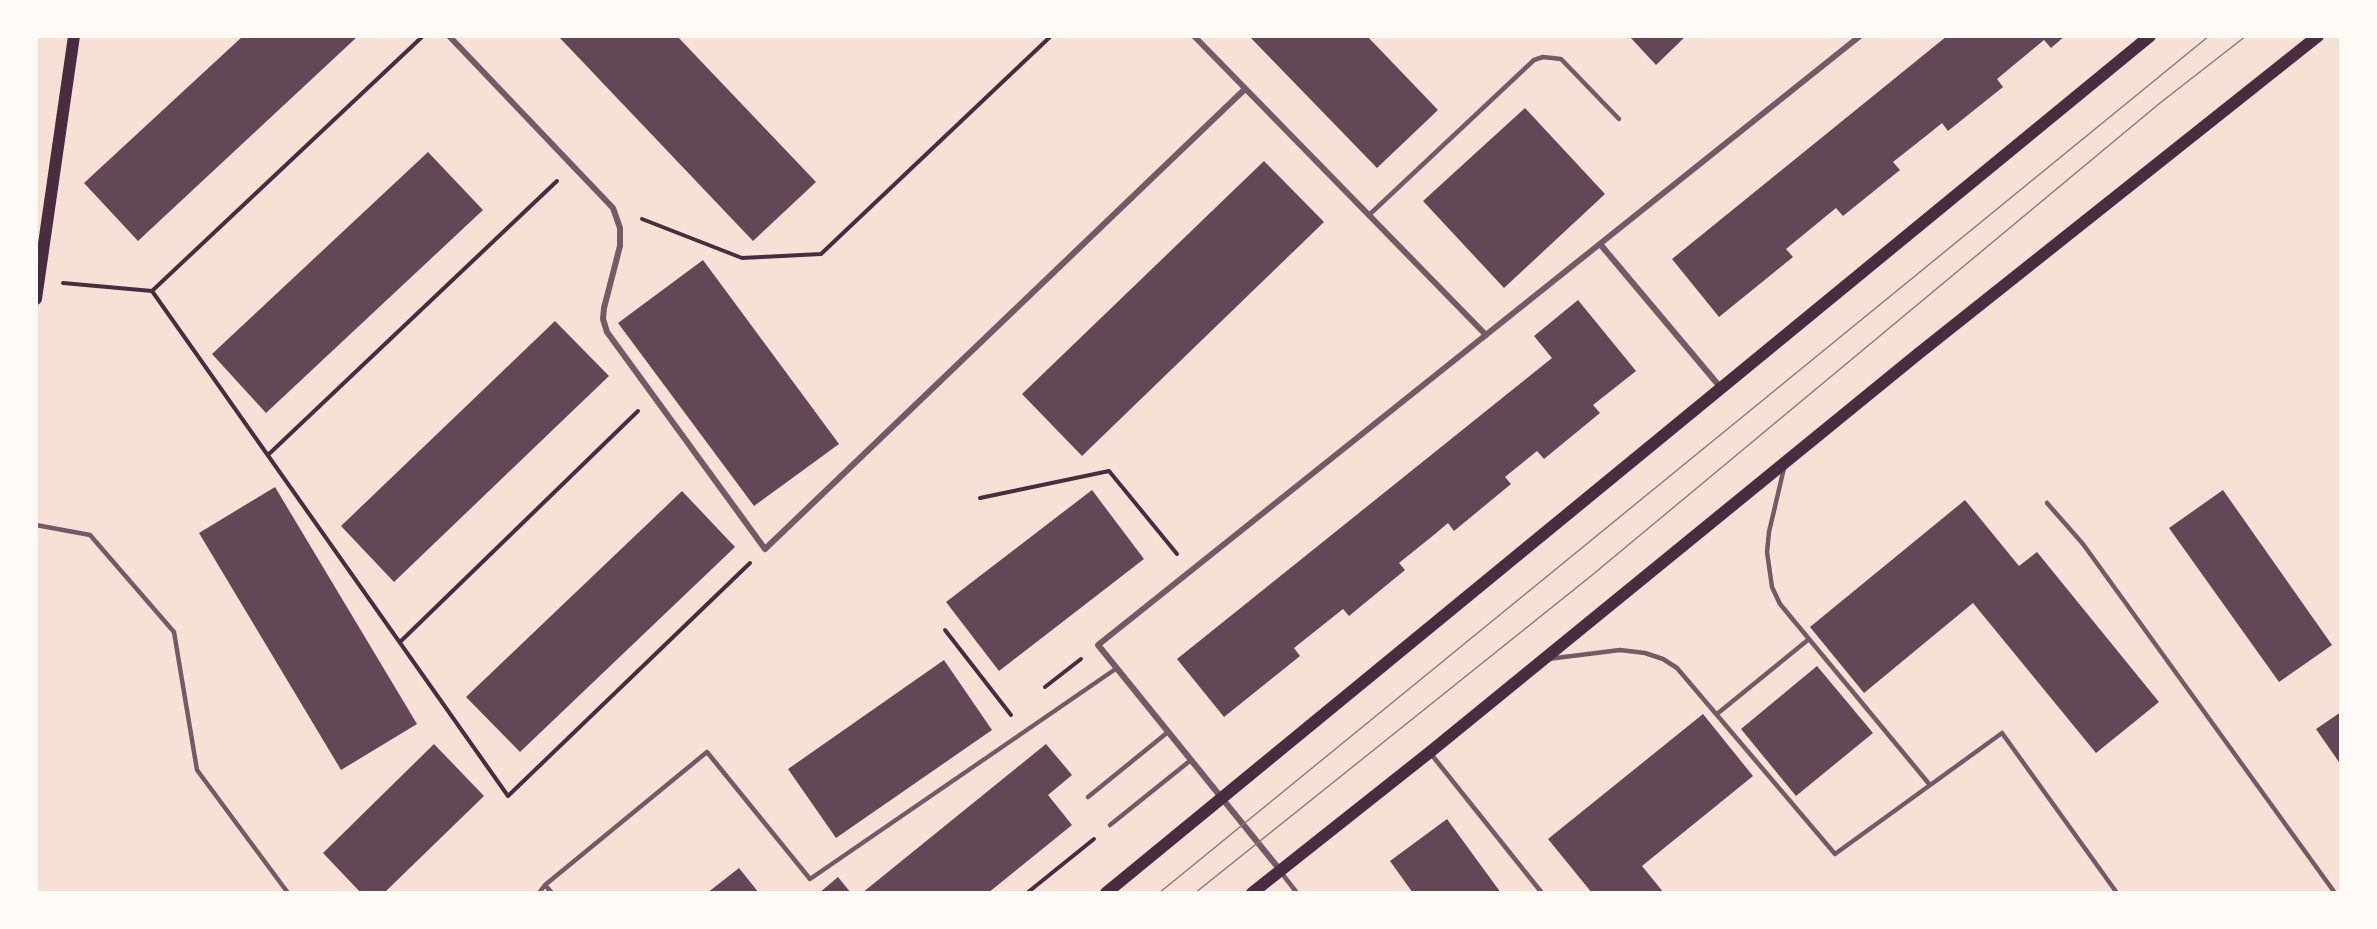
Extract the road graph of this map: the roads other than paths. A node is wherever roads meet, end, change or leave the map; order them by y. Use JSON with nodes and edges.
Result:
{"nodes":[{"id":1,"x":74,"y":36,"type":"edge"},
{"id":2,"x":449,"y":36,"type":"edge"},
{"id":3,"x":1194,"y":36,"type":"edge"},
{"id":4,"x":1860,"y":36,"type":"edge"},
{"id":5,"x":2150,"y":36,"type":"edge"},
{"id":6,"x":2318,"y":36,"type":"edge"},
{"id":7,"x":1245,"y":89,"type":"junction"},
{"id":8,"x":1619,"y":119,"type":"dead end"},
{"id":9,"x":1369,"y":215,"type":"junction"},
{"id":10,"x":1600,"y":244,"type":"junction"},
{"id":11,"x":36,"y":299,"type":"edge"},
{"id":12,"x":1486,"y":335,"type":"junction"},
{"id":13,"x":1720,"y":388,"type":"junction"},
{"id":14,"x":1786,"y":462,"type":"junction"},
{"id":15,"x":2047,"y":503,"type":"dead end"},
{"id":16,"x":36,"y":525,"type":"edge"},
{"id":17,"x":1809,"y":639,"type":"junction"},
{"id":18,"x":1540,"y":661,"type":"junction"},
{"id":19,"x":1117,"y":668,"type":"junction"},
{"id":20,"x":1717,"y":714,"type":"junction"},
{"id":21,"x":1168,"y":732,"type":"junction"},
{"id":22,"x":1430,"y":752,"type":"junction"},
{"id":23,"x":1191,"y":760,"type":"junction"},
{"id":24,"x":1930,"y":785,"type":"junction"},
{"id":25,"x":1088,"y":797,"type":"dead end"},
{"id":26,"x":1222,"y":798,"type":"junction"},
{"id":27,"x":1110,"y":825,"type":"road end"},
{"id":28,"x":1280,"y":870,"type":"junction"},
{"id":29,"x":545,"y":885,"type":"junction"},
{"id":30,"x":288,"y":893,"type":"edge"},
{"id":31,"x":539,"y":893,"type":"edge"},
{"id":32,"x":552,"y":893,"type":"edge"},
{"id":33,"x":1106,"y":893,"type":"edge"},
{"id":34,"x":1252,"y":893,"type":"edge"},
{"id":35,"x":1297,"y":893,"type":"edge"},
{"id":36,"x":1542,"y":893,"type":"edge"},
{"id":37,"x":2117,"y":893,"type":"edge"},
{"id":38,"x":2335,"y":893,"type":"edge"}],
"edges":[{"from":1,"to":11,"type":"main road"},
{"from":2,"to":7,"type":"street"},
{"from":3,"to":7,"type":"street"},
{"from":4,"to":10,"type":"street"},
{"from":5,"to":13,"type":"main road"},
{"from":6,"to":14,"type":"main road"},
{"from":7,"to":9,"type":"street"},
{"from":8,"to":9,"type":"lane"},
{"from":9,"to":12,"type":"street"},
{"from":10,"to":12,"type":"street"},
{"from":10,"to":13,"type":"street"},
{"from":12,"to":19,"type":"street"},
{"from":13,"to":26,"type":"main road"},
{"from":14,"to":17,"type":"lane"},
{"from":14,"to":18,"type":"main road"},
{"from":15,"to":38,"type":"lane"},
{"from":16,"to":30,"type":"lane"},
{"from":17,"to":20,"type":"lane"},
{"from":17,"to":24,"type":"lane"},
{"from":18,"to":20,"type":"lane"},
{"from":18,"to":22,"type":"main road"},
{"from":19,"to":21,"type":"street"},
{"from":19,"to":29,"type":"lane"},
{"from":20,"to":24,"type":"lane"},
{"from":21,"to":23,"type":"street"},
{"from":21,"to":25,"type":"lane"},
{"from":22,"to":28,"type":"main road"},
{"from":22,"to":36,"type":"lane"},
{"from":23,"to":26,"type":"street"},
{"from":23,"to":27,"type":"lane"},
{"from":24,"to":37,"type":"lane"},
{"from":26,"to":28,"type":"street"},
{"from":26,"to":33,"type":"main road"},
{"from":28,"to":34,"type":"main road"},
{"from":28,"to":35,"type":"lane"},
{"from":29,"to":31,"type":"lane"},
{"from":29,"to":32,"type":"lane"}]}
